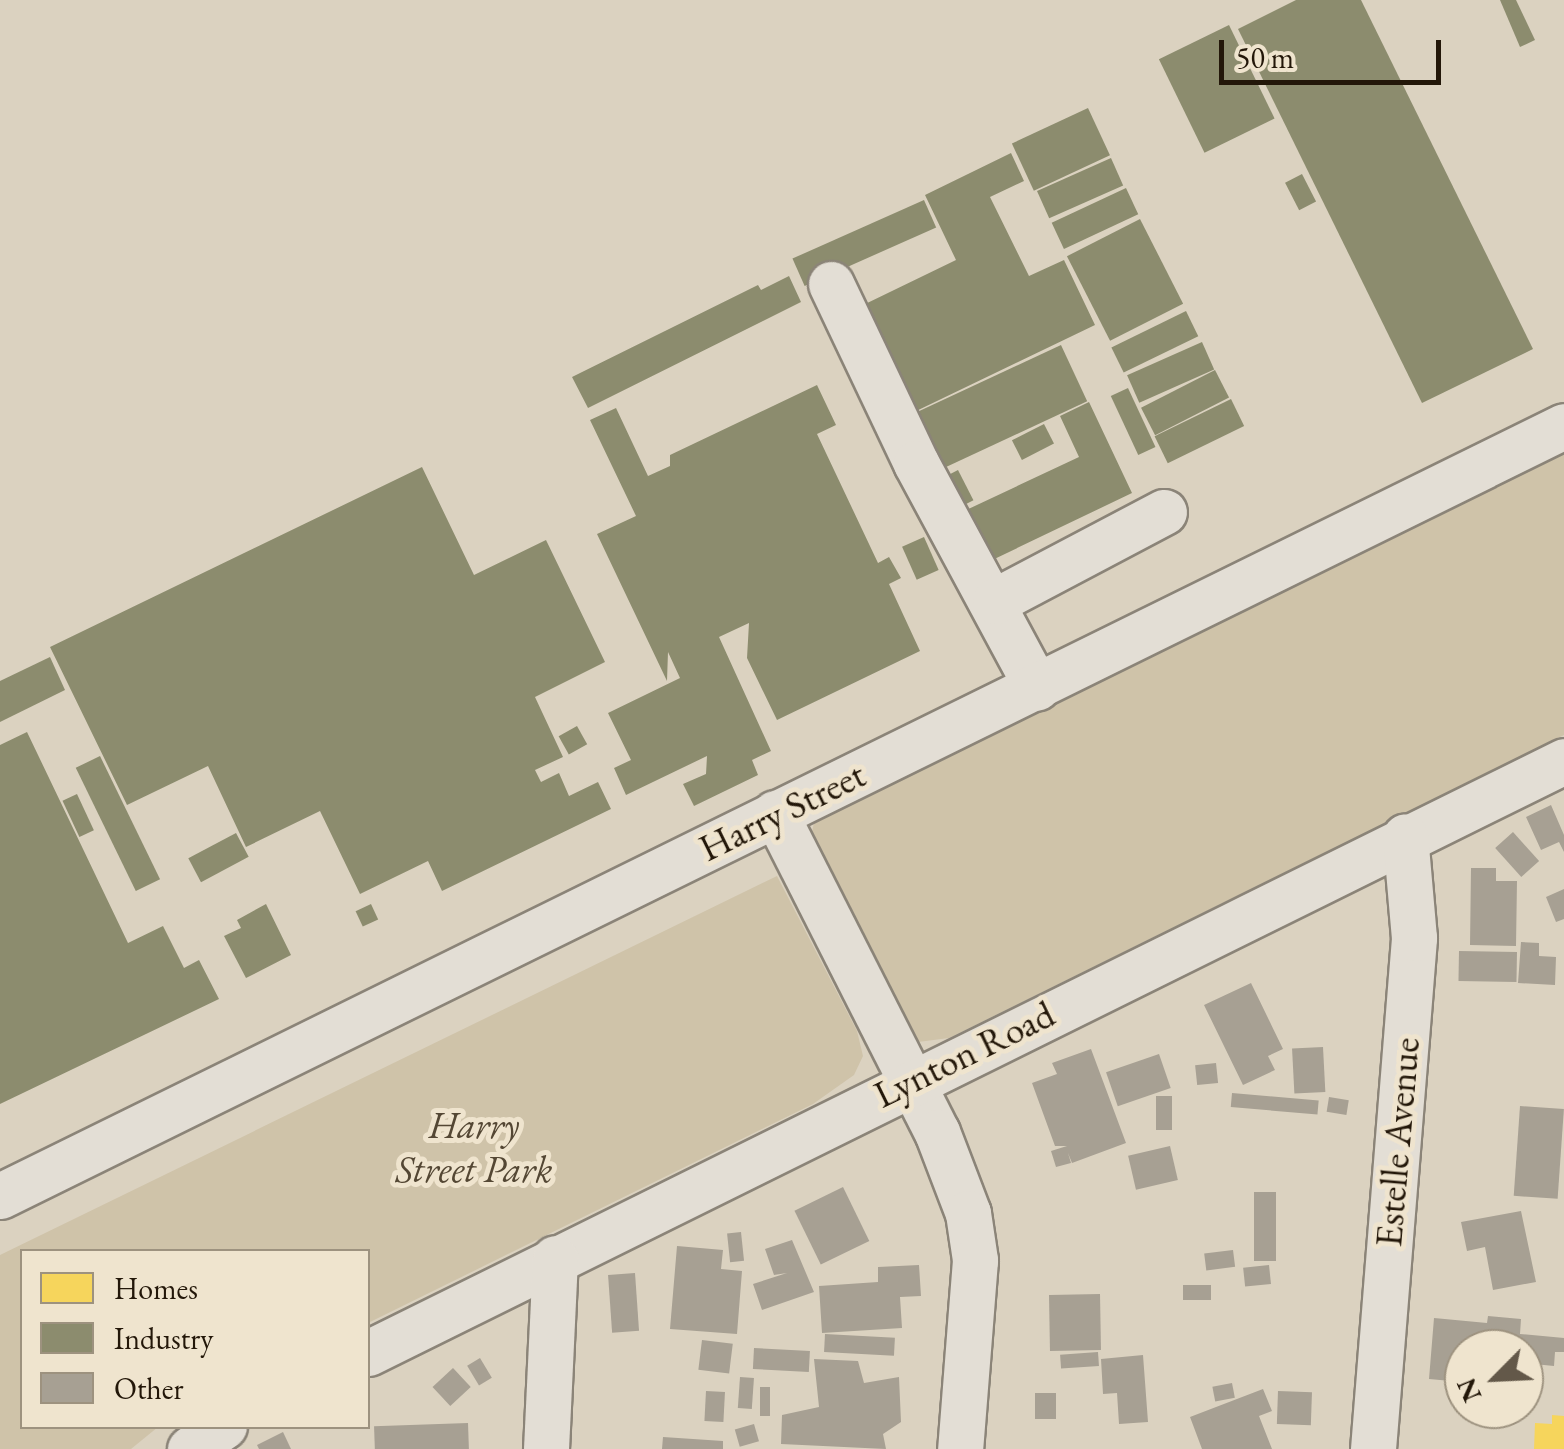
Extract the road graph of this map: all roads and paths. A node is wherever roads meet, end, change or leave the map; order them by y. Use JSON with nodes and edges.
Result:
{"nodes":[{"id":1,"x":831,"y":284,"type":"dead end"},
{"id":2,"x":1564,"y":426,"type":"edge"},
{"id":3,"x":1164,"y":512,"type":"dead end"},
{"id":4,"x":995,"y":600,"type":"junction"},
{"id":5,"x":1037,"y":688,"type":"junction"},
{"id":6,"x":1564,"y":762,"type":"edge"},
{"id":7,"x":775,"y":813,"type":"junction"},
{"id":8,"x":1405,"y":836,"type":"junction"},
{"id":9,"x":911,"y":1080,"type":"junction"},
{"id":10,"x":0,"y":1196,"type":"edge"},
{"id":11,"x":555,"y":1258,"type":"junction"},
{"id":12,"x":370,"y":1352,"type":"edge"},
{"id":13,"x":220,"y":1429,"type":"edge"},
{"id":14,"x":190,"y":1449,"type":"edge"},
{"id":15,"x":546,"y":1449,"type":"edge"},
{"id":16,"x":960,"y":1449,"type":"edge"},
{"id":17,"x":1374,"y":1449,"type":"edge"}],
"edges":[{"from":1,"to":4,"type":"street"},
{"from":2,"to":5,"type":"street","name":"Harry Street"},
{"from":3,"to":4,"type":"street"},
{"from":4,"to":5,"type":"street"},
{"from":5,"to":7,"type":"street","name":"Harry Street"},
{"from":6,"to":8,"type":"street","name":"Lynton Road"},
{"from":7,"to":9,"type":"street"},
{"from":7,"to":10,"type":"street","name":"Harry Street"},
{"from":8,"to":9,"type":"street","name":"Lynton Road"},
{"from":8,"to":17,"type":"street","name":"Estelle Avenue"},
{"from":9,"to":11,"type":"street","name":"Lynton Road"},
{"from":9,"to":16,"type":"street"},
{"from":11,"to":12,"type":"street","name":"Lynton Road"},
{"from":11,"to":15,"type":"street"},
{"from":13,"to":14,"type":"street"}]}
